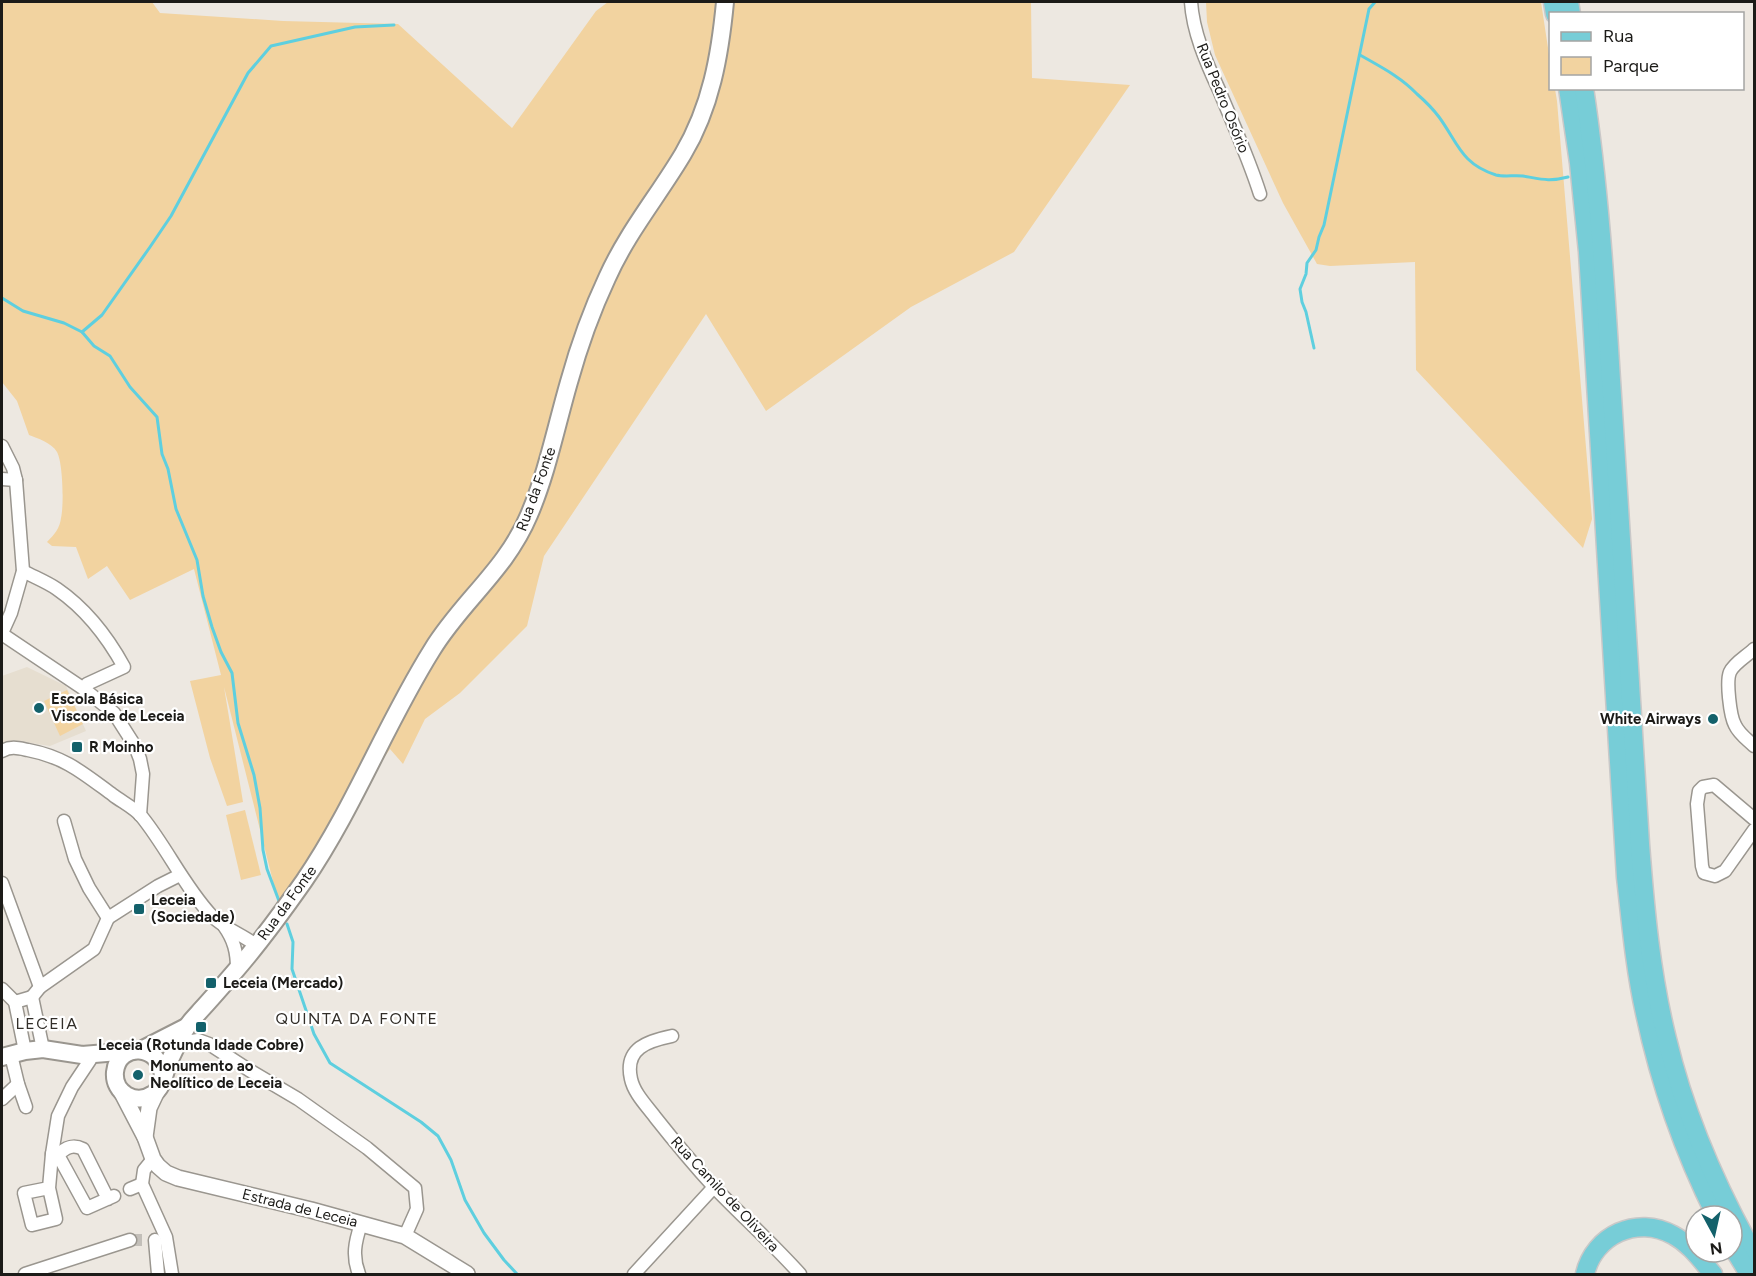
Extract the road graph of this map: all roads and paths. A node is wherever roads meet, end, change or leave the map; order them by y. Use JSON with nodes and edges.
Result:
{"nodes":[{"id":1,"x":725,"y":2,"type":"edge"},
{"id":2,"x":1191,"y":2,"type":"edge"},
{"id":3,"x":1568,"y":90,"type":"edge"},
{"id":4,"x":1584,"y":90,"type":"edge"},
{"id":5,"x":1260,"y":194,"type":"dead end"},
{"id":6,"x":2,"y":446,"type":"edge"},
{"id":7,"x":2,"y":479,"type":"edge"},
{"id":8,"x":16,"y":480,"type":"junction"},
{"id":9,"x":23,"y":571,"type":"junction"},
{"id":10,"x":2,"y":633,"type":"edge"},
{"id":11,"x":1755,"y":649,"type":"edge"},
{"id":12,"x":84,"y":689,"type":"junction"},
{"id":13,"x":1755,"y":746,"type":"edge"},
{"id":14,"x":2,"y":751,"type":"edge"},
{"id":15,"x":140,"y":815,"type":"junction"},
{"id":16,"x":1755,"y":819,"type":"edge"},
{"id":17,"x":64,"y":821,"type":"dead end"},
{"id":18,"x":1755,"y":830,"type":"edge"},
{"id":19,"x":180,"y":875,"type":"junction"},
{"id":20,"x":2,"y":883,"type":"edge"},
{"id":21,"x":108,"y":918,"type":"junction"},
{"id":22,"x":223,"y":925,"type":"junction"},
{"id":23,"x":257,"y":946,"type":"junction"},
{"id":24,"x":237,"y":969,"type":"junction"},
{"id":25,"x":2,"y":989,"type":"edge"},
{"id":26,"x":36,"y":992,"type":"junction"},
{"id":27,"x":15,"y":1002,"type":"junction"},
{"id":28,"x":186,"y":1030,"type":"junction"},
{"id":29,"x":672,"y":1036,"type":"dead end"},
{"id":30,"x":46,"y":1050,"type":"junction"},
{"id":31,"x":136,"y":1051,"type":"junction"},
{"id":32,"x":12,"y":1054,"type":"edge"},
{"id":33,"x":86,"y":1058,"type":"junction"},
{"id":34,"x":18,"y":1084,"type":"junction"},
{"id":35,"x":160,"y":1084,"type":"junction"},
{"id":36,"x":119,"y":1088,"type":"junction"},
{"id":37,"x":2,"y":1099,"type":"edge"},
{"id":38,"x":26,"y":1107,"type":"dead end"},
{"id":39,"x":145,"y":1137,"type":"junction"},
{"id":40,"x":55,"y":1154,"type":"junction"},
{"id":41,"x":153,"y":1159,"type":"junction"},
{"id":42,"x":142,"y":1184,"type":"junction"},
{"id":43,"x":714,"y":1187,"type":"junction"},
{"id":44,"x":49,"y":1188,"type":"dead end"},
{"id":45,"x":130,"y":1190,"type":"dead end"},
{"id":46,"x":1711,"y":1204,"type":"edge"},
{"id":47,"x":361,"y":1224,"type":"junction"},
{"id":48,"x":405,"y":1236,"type":"junction"},
{"id":49,"x":156,"y":1239,"type":"junction"},
{"id":50,"x":130,"y":1240,"type":"tunnel mouth"},
{"id":51,"x":1755,"y":1254,"type":"edge"},
{"id":52,"x":25,"y":1275,"type":"edge"},
{"id":53,"x":158,"y":1275,"type":"edge"},
{"id":54,"x":171,"y":1275,"type":"edge"},
{"id":55,"x":359,"y":1275,"type":"edge"},
{"id":56,"x":467,"y":1275,"type":"edge"},
{"id":57,"x":634,"y":1275,"type":"edge"},
{"id":58,"x":800,"y":1275,"type":"edge"},
{"id":59,"x":1585,"y":1275,"type":"edge"},
{"id":60,"x":1713,"y":1275,"type":"edge"}],
"edges":[{"from":1,"to":23,"type":"main road","name":"Rua da Fonte"},
{"from":2,"to":5,"type":"street","name":"Rua Pedro Osório"},
{"from":3,"to":46,"type":"main road"},
{"from":4,"to":51,"type":"main road"},
{"from":6,"to":8,"type":"street"},
{"from":7,"to":8,"type":"street"},
{"from":8,"to":9,"type":"street"},
{"from":9,"to":10,"type":"street"},
{"from":9,"to":12,"type":"street"},
{"from":10,"to":12,"type":"street"},
{"from":11,"to":13,"type":"street"},
{"from":12,"to":15,"type":"street"},
{"from":14,"to":15,"type":"street"},
{"from":15,"to":19,"type":"street"},
{"from":16,"to":18,"type":"street"},
{"from":17,"to":21,"type":"street"},
{"from":19,"to":21,"type":"street"},
{"from":19,"to":22,"type":"street"},
{"from":20,"to":26,"type":"street"},
{"from":21,"to":26,"type":"street"},
{"from":22,"to":23,"type":"street"},
{"from":22,"to":24,"type":"street"},
{"from":23,"to":24,"type":"main road","name":"Rua da Fonte"},
{"from":24,"to":28,"type":"main road","name":"Rua da Fonte"},
{"from":25,"to":27,"type":"street"},
{"from":26,"to":27,"type":"street"},
{"from":26,"to":30,"type":"street"},
{"from":27,"to":32,"type":"street"},
{"from":28,"to":31,"type":"main road","name":"Rua da Fonte"},
{"from":28,"to":35,"type":"main road","name":"Rua da Fonte"},
{"from":28,"to":48,"type":"street"},
{"from":29,"to":43,"type":"street","name":"Rua Camilo de Oliveira"},
{"from":30,"to":32,"type":"main road"},
{"from":30,"to":33,"type":"main road"},
{"from":31,"to":33,"type":"main road"},
{"from":31,"to":35,"type":"main road"},
{"from":31,"to":36,"type":"main road"},
{"from":32,"to":34,"type":"street"},
{"from":33,"to":36,"type":"main road"},
{"from":33,"to":40,"type":"street"},
{"from":34,"to":37,"type":"street"},
{"from":34,"to":38,"type":"street"},
{"from":35,"to":36,"type":"main road"},
{"from":35,"to":39,"type":"street"},
{"from":36,"to":39,"type":"street"},
{"from":39,"to":41,"type":"street"},
{"from":40,"to":40,"type":"street"},
{"from":40,"to":44,"type":"street"},
{"from":41,"to":42,"type":"street"},
{"from":41,"to":47,"type":"street","name":"Estrada de Leceia"},
{"from":42,"to":45,"type":"street"},
{"from":42,"to":49,"type":"street"},
{"from":43,"to":57,"type":"street"},
{"from":43,"to":58,"type":"street","name":"Rua Camilo de Oliveira"},
{"from":47,"to":48,"type":"street","name":"Estrada de Leceia"},
{"from":47,"to":55,"type":"street"},
{"from":48,"to":56,"type":"street","name":"Estrada de Leceia"},
{"from":49,"to":53,"type":"street"},
{"from":49,"to":54,"type":"street"},
{"from":50,"to":52,"type":"street"},
{"from":59,"to":60,"type":"main road"}]}
